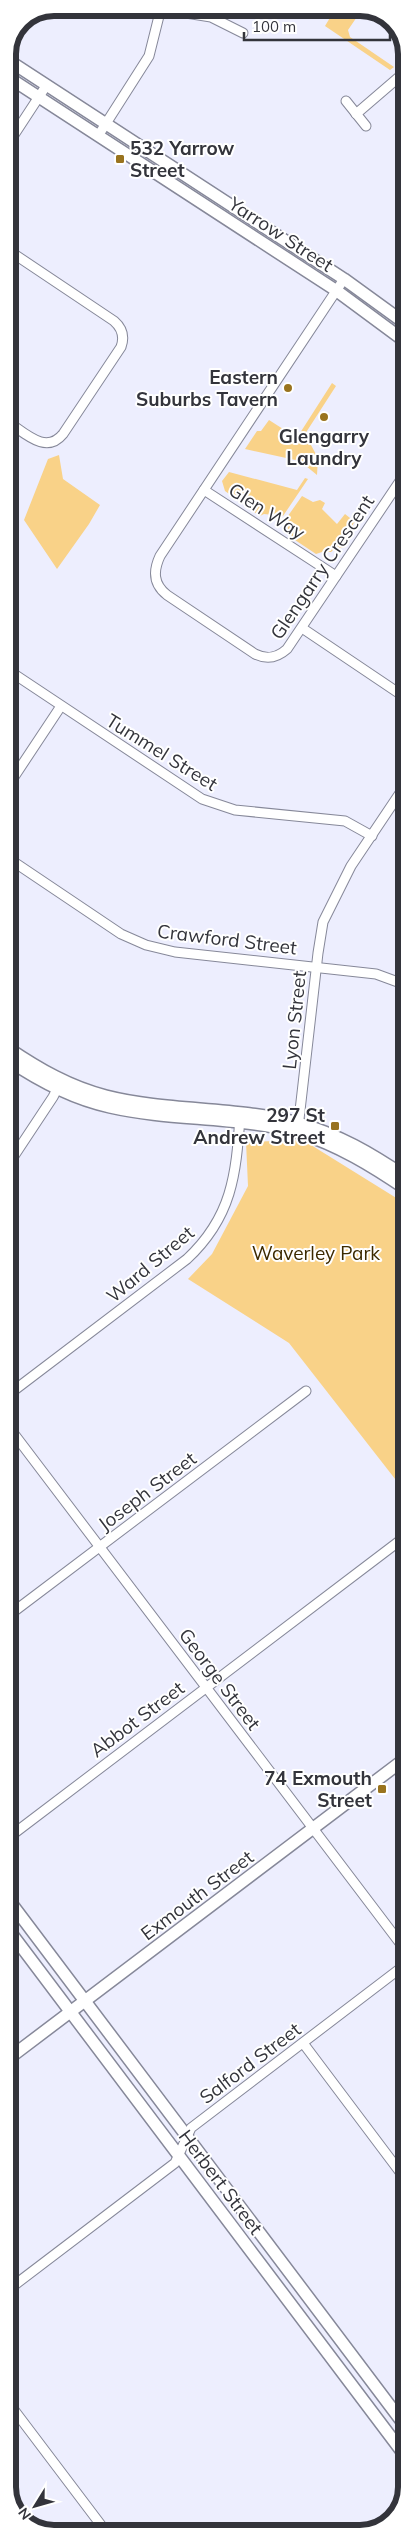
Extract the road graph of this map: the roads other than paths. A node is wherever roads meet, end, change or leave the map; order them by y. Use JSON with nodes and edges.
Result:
{"nodes":[{"id":1,"x":159,"y":16,"type":"edge"},
{"id":2,"x":205,"y":16,"type":"edge"},
{"id":3,"x":243,"y":33,"type":"dead end"},
{"id":4,"x":16,"y":65,"type":"edge"},
{"id":5,"x":397,"y":79,"type":"edge"},
{"id":6,"x":16,"y":82,"type":"edge"},
{"id":7,"x":46,"y":86,"type":"junction"},
{"id":8,"x":38,"y":97,"type":"junction"},
{"id":9,"x":346,"y":101,"type":"dead end"},
{"id":10,"x":356,"y":114,"type":"junction"},
{"id":11,"x":106,"y":124,"type":"junction"},
{"id":12,"x":366,"y":126,"type":"dead end"},
{"id":13,"x":16,"y":131,"type":"edge"},
{"id":14,"x":98,"y":136,"type":"junction"},
{"id":15,"x":16,"y":255,"type":"edge"},
{"id":16,"x":344,"y":279,"type":"junction"},
{"id":17,"x":337,"y":291,"type":"junction"},
{"id":18,"x":397,"y":318,"type":"edge"},
{"id":19,"x":397,"y":334,"type":"edge"},
{"id":20,"x":16,"y":427,"type":"edge"},
{"id":21,"x":397,"y":485,"type":"edge"},
{"id":22,"x":204,"y":490,"type":"junction"},
{"id":23,"x":336,"y":576,"type":"junction"},
{"id":24,"x":302,"y":628,"type":"junction"},
{"id":25,"x":16,"y":676,"type":"edge"},
{"id":26,"x":397,"y":692,"type":"edge"},
{"id":27,"x":61,"y":706,"type":"junction"},
{"id":28,"x":16,"y":773,"type":"edge"},
{"id":29,"x":397,"y":797,"type":"edge"},
{"id":30,"x":372,"y":836,"type":"junction"},
{"id":31,"x":16,"y":864,"type":"edge"},
{"id":32,"x":316,"y":966,"type":"junction"},
{"id":33,"x":397,"y":982,"type":"edge"},
{"id":34,"x":16,"y":1054,"type":"edge"},
{"id":35,"x":16,"y":1064,"type":"edge"},
{"id":36,"x":59,"y":1084,"type":"junction"},
{"id":37,"x":240,"y":1118,"type":"junction"},
{"id":38,"x":298,"y":1128,"type":"junction"},
{"id":39,"x":16,"y":1152,"type":"edge"},
{"id":40,"x":397,"y":1172,"type":"edge"},
{"id":41,"x":397,"y":1183,"type":"edge"},
{"id":42,"x":17,"y":1389,"type":"edge"},
{"id":43,"x":306,"y":1391,"type":"dead end"},
{"id":44,"x":17,"y":1437,"type":"edge"},
{"id":45,"x":398,"y":1542,"type":"edge"},
{"id":46,"x":100,"y":1547,"type":"junction"},
{"id":47,"x":17,"y":1610,"type":"edge"},
{"id":48,"x":206,"y":1688,"type":"junction"},
{"id":49,"x":398,"y":1764,"type":"edge"},
{"id":50,"x":312,"y":1829,"type":"junction"},
{"id":51,"x":17,"y":1831,"type":"edge"},
{"id":52,"x":17,"y":1911,"type":"edge"},
{"id":53,"x":398,"y":1940,"type":"edge"},
{"id":54,"x":17,"y":1941,"type":"edge"},
{"id":55,"x":398,"y":1970,"type":"edge"},
{"id":56,"x":85,"y":2002,"type":"junction"},
{"id":57,"x":71,"y":2012,"type":"junction"},
{"id":58,"x":303,"y":2043,"type":"junction"},
{"id":59,"x":17,"y":2052,"type":"edge"},
{"id":60,"x":187,"y":2136,"type":"junction"},
{"id":61,"x":180,"y":2156,"type":"junction"},
{"id":62,"x":398,"y":2169,"type":"edge"},
{"id":63,"x":17,"y":2283,"type":"edge"},
{"id":64,"x":333,"y":2330,"type":"junction"},
{"id":65,"x":319,"y":2340,"type":"junction"},
{"id":66,"x":17,"y":2414,"type":"edge"},
{"id":67,"x":398,"y":2416,"type":"edge"},
{"id":68,"x":398,"y":2446,"type":"edge"},
{"id":69,"x":101,"y":2525,"type":"edge"}],
"edges":[{"from":1,"to":11,"type":"street"},
{"from":2,"to":3,"type":"street"},
{"from":4,"to":7,"type":"street","name":"Yarrow Street"},
{"from":5,"to":10,"type":"street"},
{"from":6,"to":8,"type":"street","name":"Yarrow Street"},
{"from":7,"to":8,"type":"street"},
{"from":7,"to":11,"type":"street","name":"Yarrow Street"},
{"from":8,"to":13,"type":"street"},
{"from":8,"to":14,"type":"street","name":"Yarrow Street"},
{"from":9,"to":10,"type":"street"},
{"from":10,"to":12,"type":"street"},
{"from":11,"to":14,"type":"street"},
{"from":11,"to":16,"type":"street","name":"Yarrow Street"},
{"from":14,"to":17,"type":"street","name":"Yarrow Street"},
{"from":15,"to":20,"type":"street"},
{"from":16,"to":17,"type":"street","name":"Glengarry Crescent"},
{"from":16,"to":18,"type":"street","name":"Yarrow Street"},
{"from":17,"to":19,"type":"street","name":"Yarrow Street"},
{"from":17,"to":22,"type":"street","name":"Glengarry Crescent"},
{"from":21,"to":23,"type":"street","name":"Glengarry Crescent"},
{"from":22,"to":23,"type":"street","name":"Glen Way"},
{"from":22,"to":24,"type":"street","name":"Glengarry Crescent"},
{"from":23,"to":24,"type":"street","name":"Glengarry Crescent"},
{"from":24,"to":26,"type":"street"},
{"from":25,"to":27,"type":"street","name":"Tummel Street"},
{"from":27,"to":28,"type":"street"},
{"from":27,"to":30,"type":"street","name":"Tummel Street"},
{"from":29,"to":30,"type":"street","name":"Lyon Street"},
{"from":30,"to":32,"type":"street","name":"Lyon Street"},
{"from":31,"to":32,"type":"street","name":"Crawford Street"},
{"from":32,"to":33,"type":"street","name":"Crawford Street"},
{"from":32,"to":38,"type":"street","name":"Lyon Street"},
{"from":34,"to":36,"type":"street"},
{"from":35,"to":36,"type":"street"},
{"from":36,"to":37,"type":"street"},
{"from":36,"to":39,"type":"street"},
{"from":37,"to":38,"type":"street"},
{"from":37,"to":42,"type":"street","name":"Ward Street"},
{"from":38,"to":40,"type":"street"},
{"from":38,"to":41,"type":"street"},
{"from":43,"to":46,"type":"street","name":"Joseph Street"},
{"from":44,"to":46,"type":"street","name":"George Street"},
{"from":45,"to":48,"type":"street","name":"Abbot Street"},
{"from":46,"to":47,"type":"street","name":"Joseph Street"},
{"from":46,"to":48,"type":"street","name":"George Street"},
{"from":48,"to":50,"type":"street","name":"George Street"},
{"from":48,"to":51,"type":"street","name":"Abbot Street"},
{"from":49,"to":50,"type":"street","name":"Exmouth Street"},
{"from":50,"to":53,"type":"street","name":"George Street"},
{"from":50,"to":56,"type":"street","name":"Exmouth Street"},
{"from":52,"to":56,"type":"street","name":"Herbert Street"},
{"from":54,"to":57,"type":"street","name":"Herbert Street"},
{"from":55,"to":58,"type":"street","name":"Salford Street"},
{"from":56,"to":57,"type":"street","name":"Exmouth Street"},
{"from":56,"to":60,"type":"street","name":"Herbert Street"},
{"from":57,"to":59,"type":"street","name":"Exmouth Street"},
{"from":57,"to":61,"type":"street","name":"Herbert Street"},
{"from":58,"to":60,"type":"street","name":"Salford Street"},
{"from":58,"to":62,"type":"street"},
{"from":60,"to":61,"type":"street","name":"Salford Street"},
{"from":60,"to":64,"type":"street","name":"Herbert Street"},
{"from":61,"to":63,"type":"street","name":"Salford Street"},
{"from":61,"to":65,"type":"street","name":"Herbert Street"},
{"from":64,"to":65,"type":"street"},
{"from":64,"to":67,"type":"street","name":"Herbert Street"},
{"from":65,"to":68,"type":"street","name":"Herbert Street"},
{"from":66,"to":69,"type":"street"}]}
